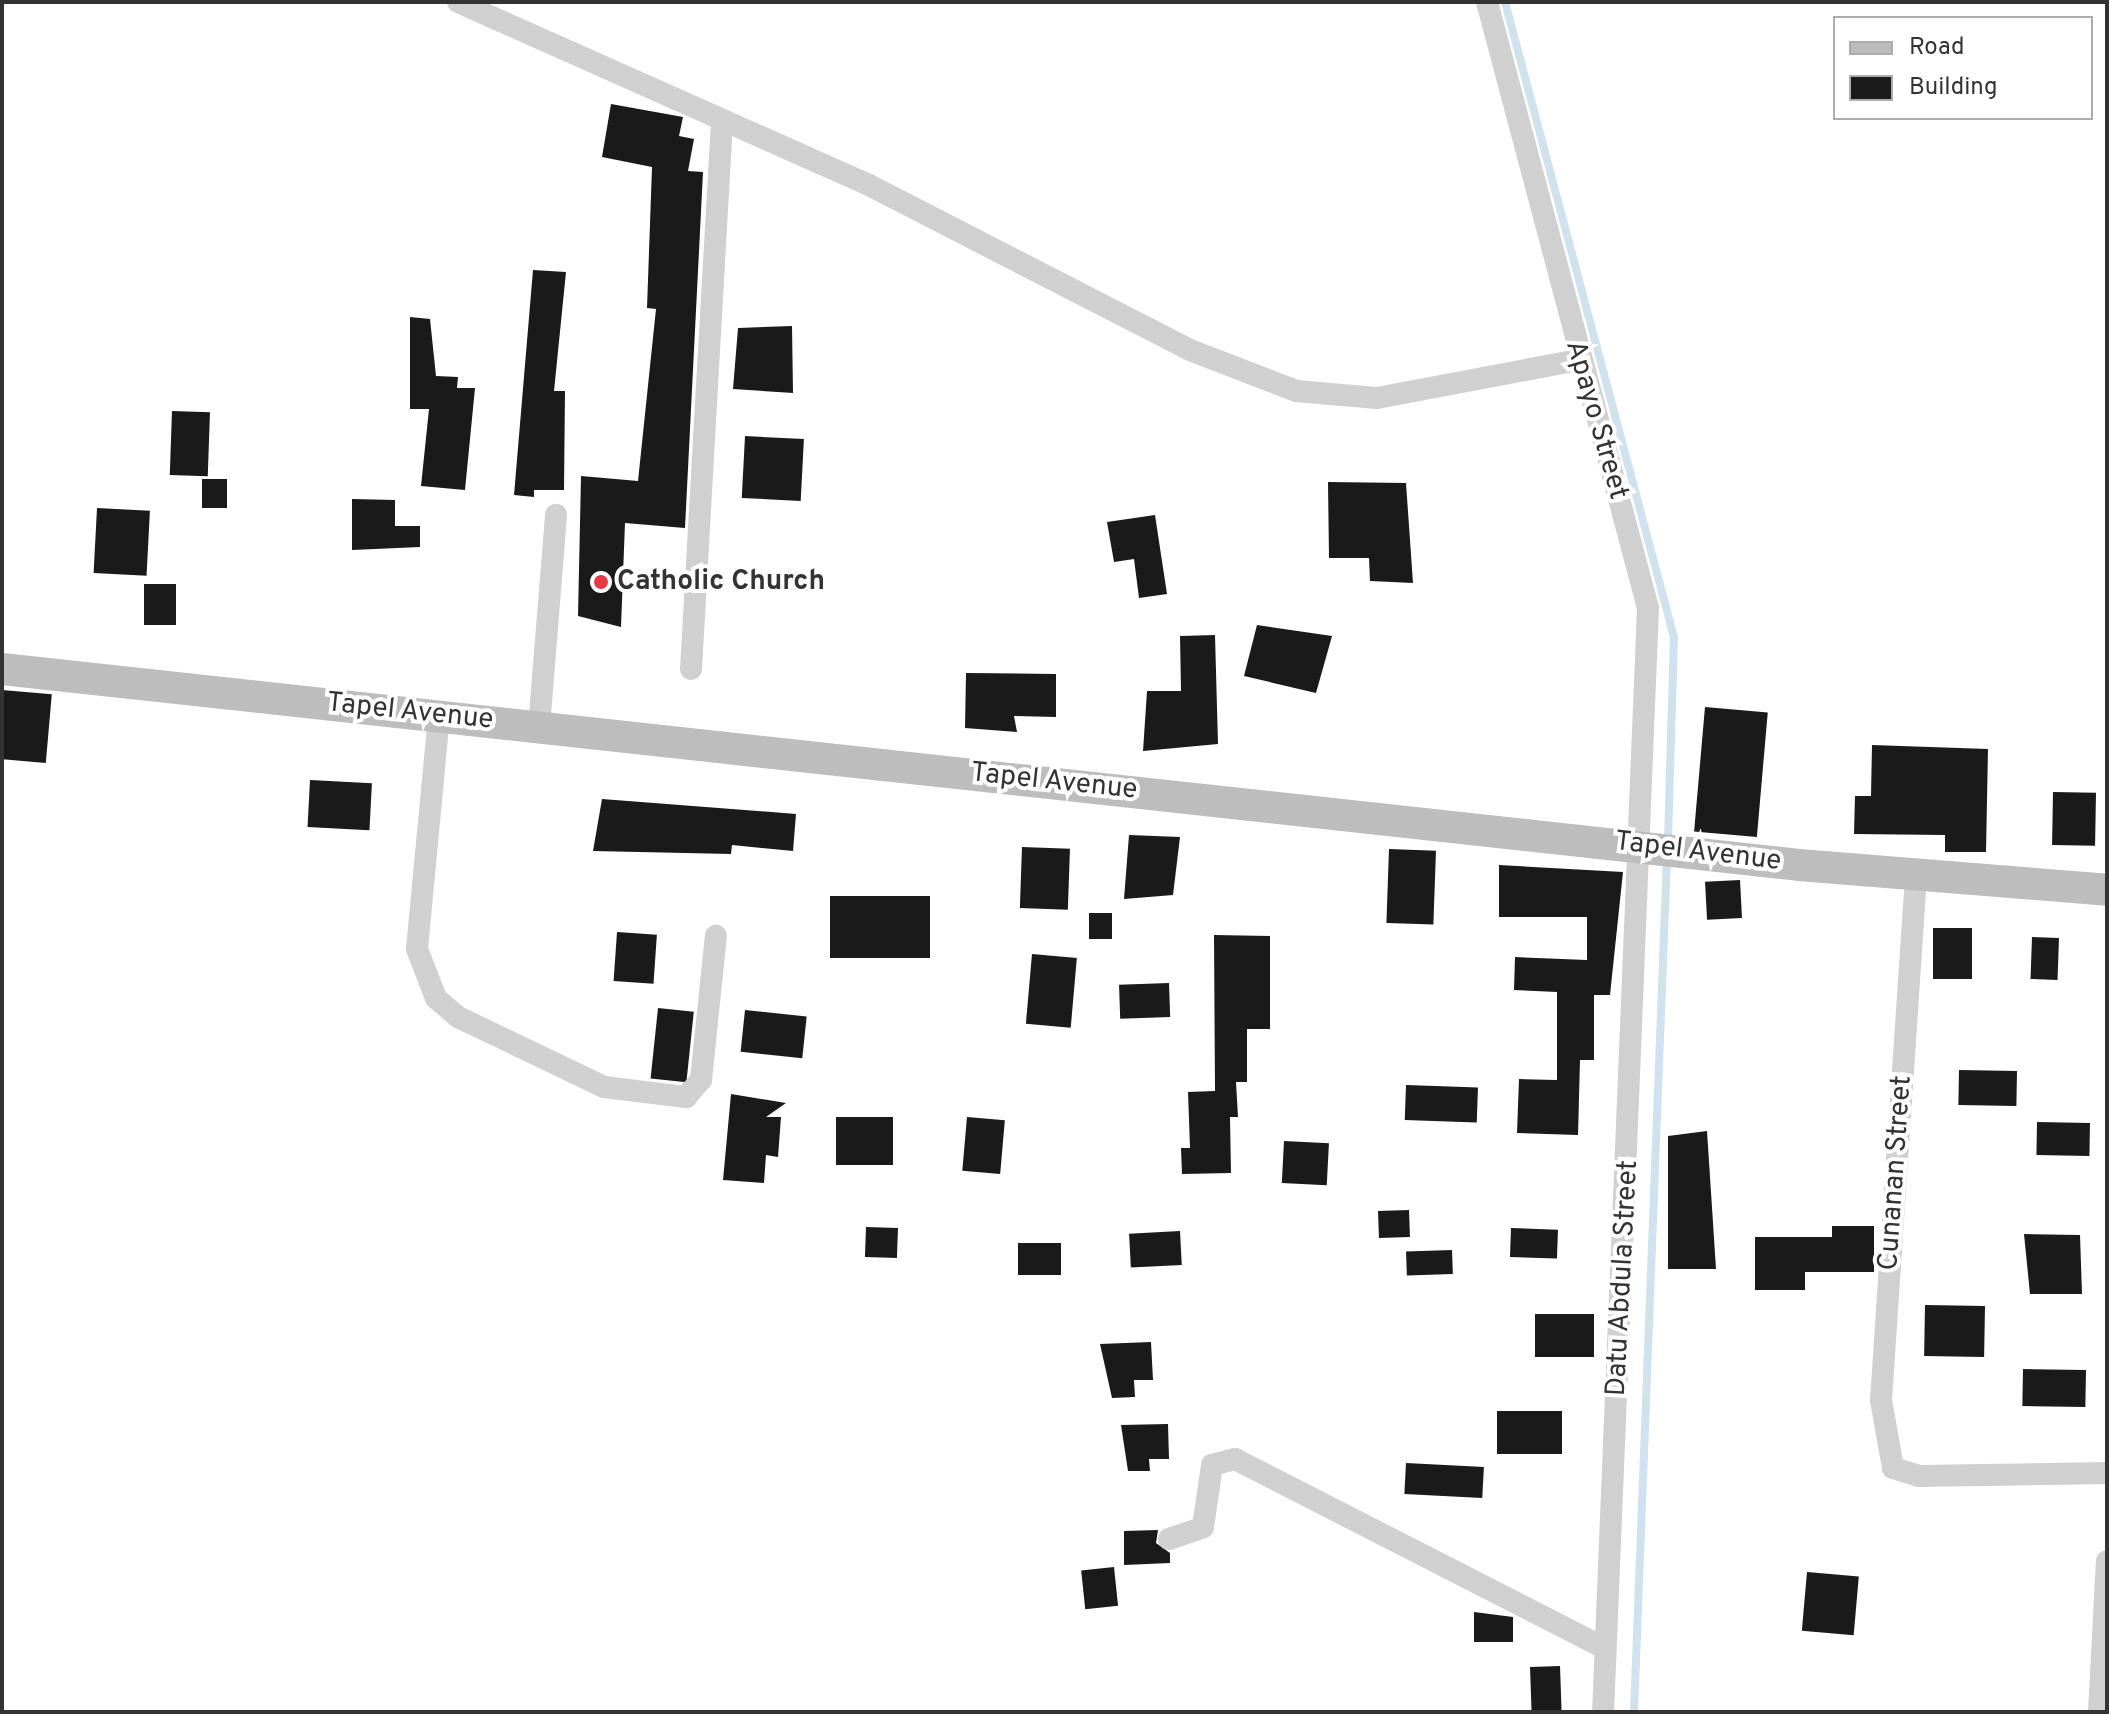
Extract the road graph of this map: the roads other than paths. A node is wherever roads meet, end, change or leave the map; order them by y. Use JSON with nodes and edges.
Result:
{"nodes":[{"id":1,"x":458,"y":2,"type":"edge"},
{"id":2,"x":1487,"y":2,"type":"edge"},
{"id":3,"x":722,"y":122,"type":"junction"},
{"id":4,"x":1579,"y":360,"type":"junction"},
{"id":5,"x":556,"y":515,"type":"dead end"},
{"id":6,"x":2,"y":669,"type":"edge"},
{"id":7,"x":691,"y":669,"type":"dead end"},
{"id":8,"x":439,"y":716,"type":"junction"},
{"id":9,"x":539,"y":727,"type":"junction"},
{"id":10,"x":1644,"y":844,"type":"junction"},
{"id":11,"x":1916,"y":876,"type":"junction"},
{"id":12,"x":2107,"y":890,"type":"edge"},
{"id":13,"x":716,"y":936,"type":"dead end"},
{"id":14,"x":2107,"y":1473,"type":"edge"},
{"id":15,"x":1169,"y":1539,"type":"dead end"},
{"id":16,"x":2107,"y":1561,"type":"edge"},
{"id":17,"x":1604,"y":1648,"type":"junction"},
{"id":18,"x":1603,"y":1712,"type":"edge"},
{"id":19,"x":2099,"y":1712,"type":"edge"}],
"edges":[{"from":1,"to":3,"type":"street"},
{"from":2,"to":4,"type":"street","name":"Apayo Street"},
{"from":3,"to":4,"type":"street"},
{"from":3,"to":7,"type":"street"},
{"from":4,"to":10,"type":"street","name":"Apayo Street"},
{"from":5,"to":9,"type":"street"},
{"from":6,"to":8,"type":"street","name":"Tapel Avenue"},
{"from":8,"to":9,"type":"street","name":"Tapel Avenue"},
{"from":8,"to":13,"type":"street"},
{"from":9,"to":10,"type":"street","name":"Tapel Avenue"},
{"from":10,"to":11,"type":"street","name":"Tapel Avenue"},
{"from":10,"to":17,"type":"street","name":"Datu Abdula Street"},
{"from":11,"to":12,"type":"street","name":"Tapel Avenue"},
{"from":11,"to":14,"type":"street","name":"Cunanan Street"},
{"from":15,"to":17,"type":"street"},
{"from":16,"to":19,"type":"street"},
{"from":17,"to":18,"type":"street","name":"Datu Abdula Street"}]}
